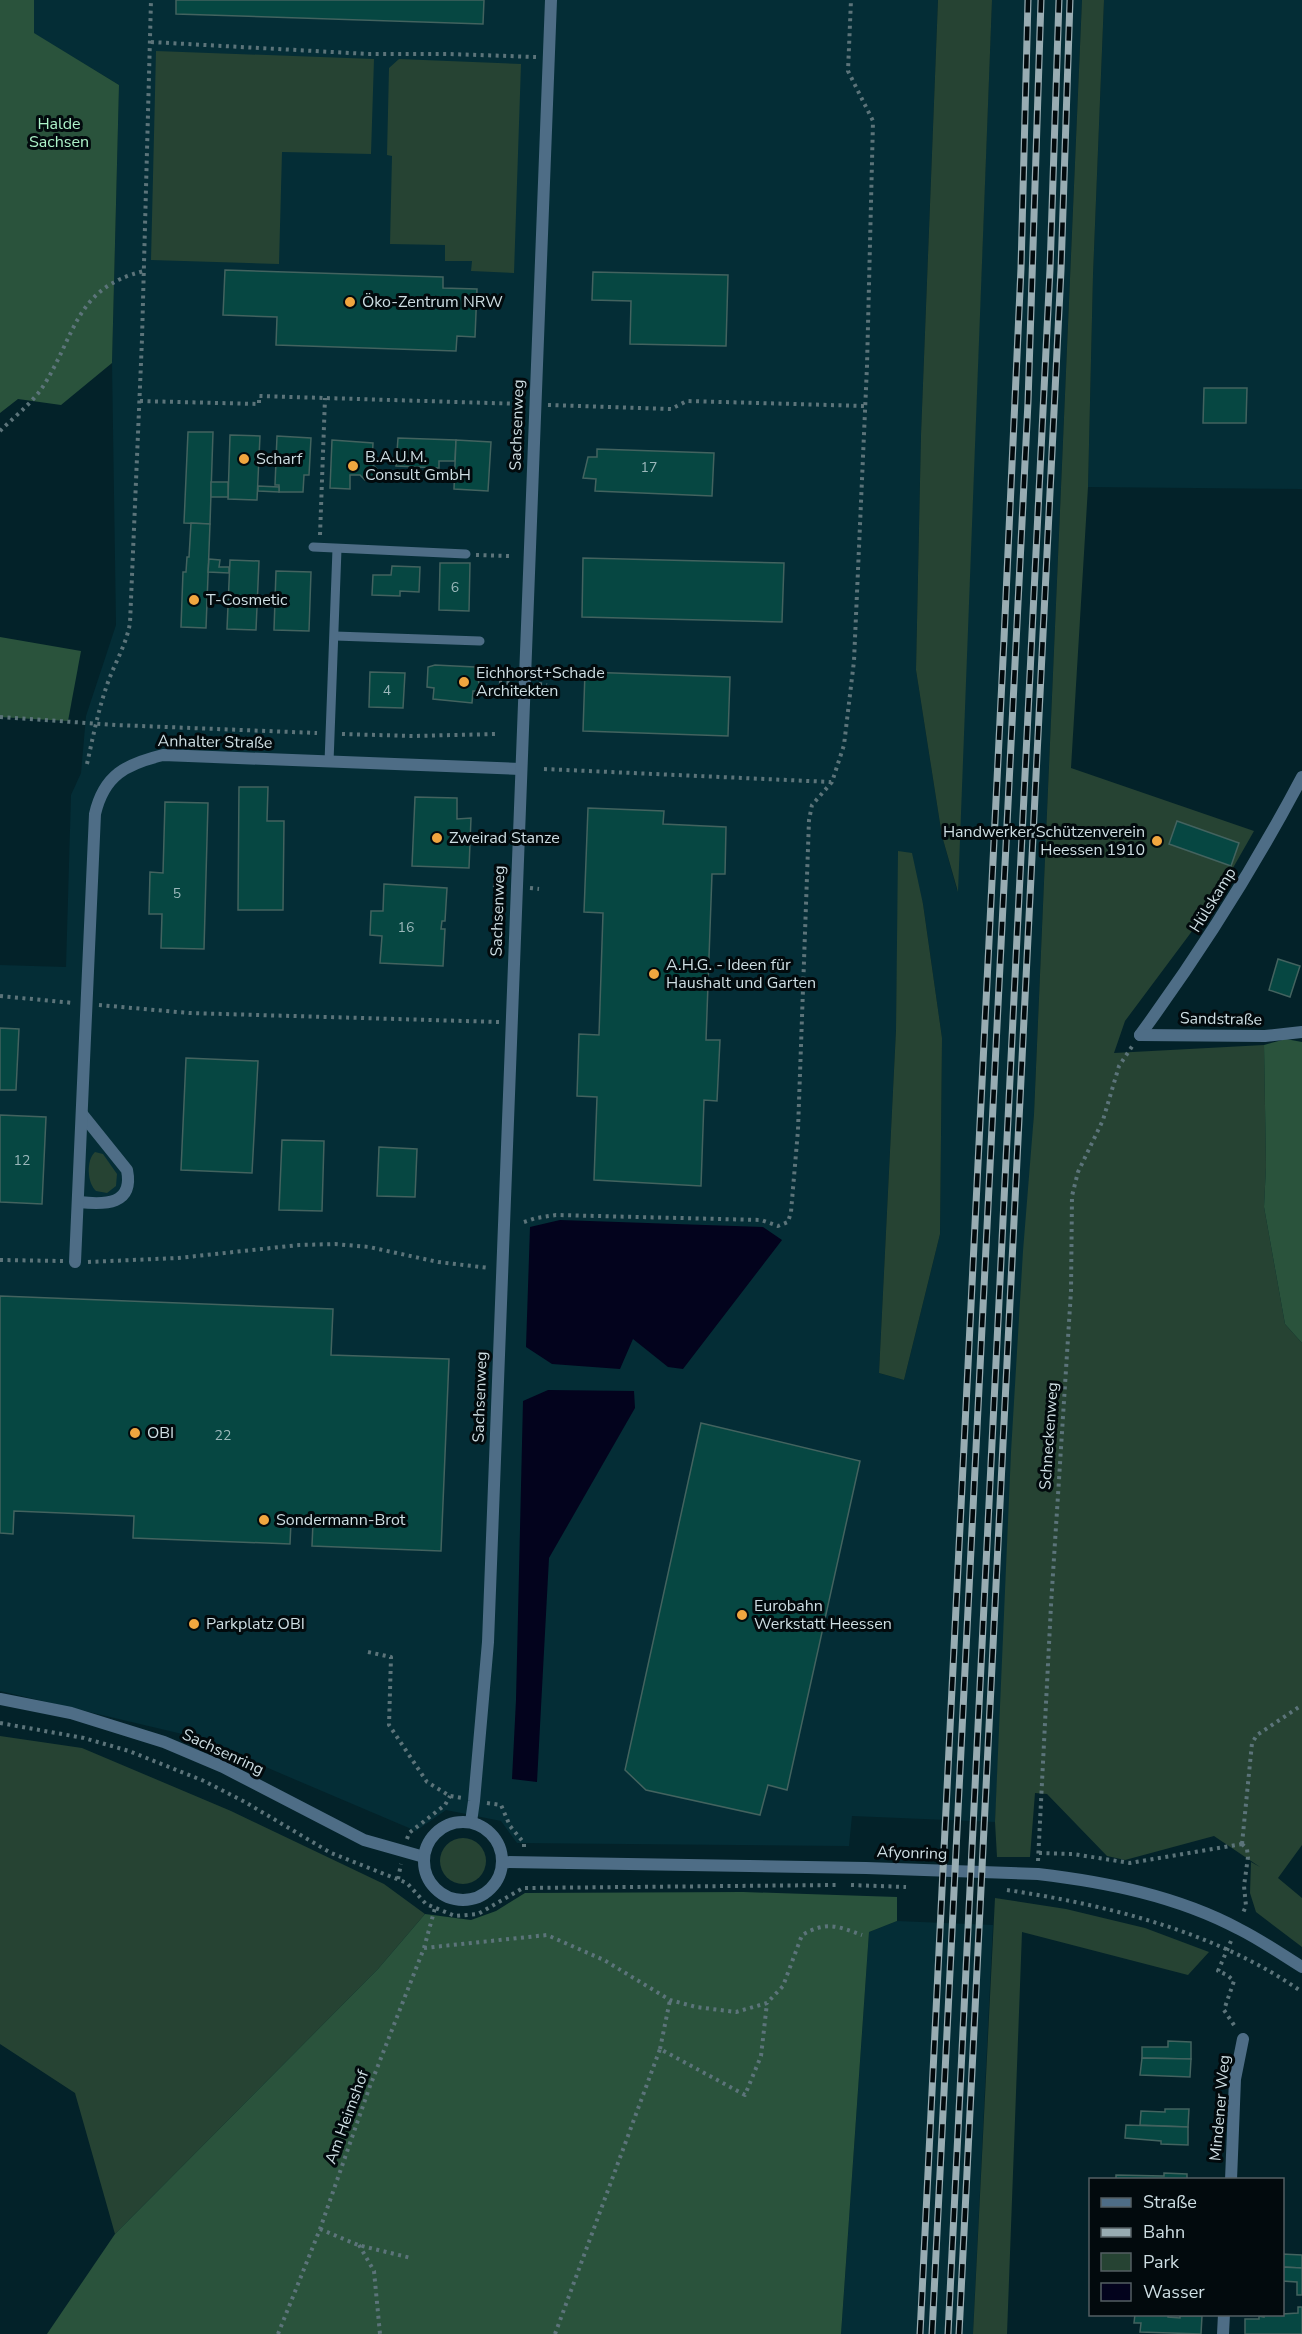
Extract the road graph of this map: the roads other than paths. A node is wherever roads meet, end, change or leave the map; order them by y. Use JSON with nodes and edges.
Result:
{"nodes":[{"id":1,"x":551,"y":0,"type":"edge"},
{"id":2,"x":316,"y":547,"type":"road end"},
{"id":3,"x":338,"y":549,"type":"junction"},
{"id":4,"x":466,"y":554,"type":"road end"},
{"id":5,"x":335,"y":636,"type":"junction"},
{"id":6,"x":480,"y":641,"type":"dead end"},
{"id":7,"x":329,"y":762,"type":"junction"},
{"id":8,"x":520,"y":769,"type":"junction"},
{"id":9,"x":1302,"y":777,"type":"edge"},
{"id":10,"x":1302,"y":1032,"type":"edge"},
{"id":11,"x":1140,"y":1035,"type":"joint"},
{"id":12,"x":82,"y":1114,"type":"junction"},
{"id":13,"x":80,"y":1202,"type":"junction"},
{"id":14,"x":75,"y":1262,"type":"road end"},
{"id":15,"x":0,"y":1699,"type":"edge"},
{"id":16,"x":471,"y":1822,"type":"junction"},
{"id":17,"x":424,"y":1857,"type":"junction"},
{"id":18,"x":502,"y":1862,"type":"junction"},
{"id":19,"x":1302,"y":1967,"type":"edge"},
{"id":20,"x":1243,"y":2039,"type":"road end"},
{"id":21,"x":1231,"y":2178,"type":"edge"},
{"id":22,"x":1224,"y":2316,"type":"edge"},
{"id":23,"x":1223,"y":2334,"type":"edge"}],
"edges":[{"from":1,"to":8,"type":"street","name":"Sachsenweg"},
{"from":2,"to":3,"type":"lane"},
{"from":3,"to":4,"type":"lane"},
{"from":3,"to":5,"type":"lane"},
{"from":5,"to":6,"type":"lane"},
{"from":5,"to":7,"type":"lane"},
{"from":7,"to":8,"type":"street","name":"Anhalter Straße"},
{"from":7,"to":12,"type":"street","name":"Anhalter Straße"},
{"from":8,"to":16,"type":"street","name":"Sachsenweg"},
{"from":9,"to":11,"type":"street","name":"Hülskamp"},
{"from":10,"to":11,"type":"street","name":"Sandstraße"},
{"from":12,"to":13,"type":"street","name":"Anhalter Straße"},
{"from":12,"to":13,"type":"street"},
{"from":13,"to":14,"type":"street","name":"Anhalter Straße"},
{"from":15,"to":17,"type":"street","name":"Sachsenring"},
{"from":16,"to":17,"type":"street"},
{"from":16,"to":18,"type":"street"},
{"from":17,"to":18,"type":"street"},
{"from":18,"to":19,"type":"street","name":"Afyonring"},
{"from":20,"to":21,"type":"street","name":"Mindener Weg"},
{"from":22,"to":23,"type":"street"}]}
